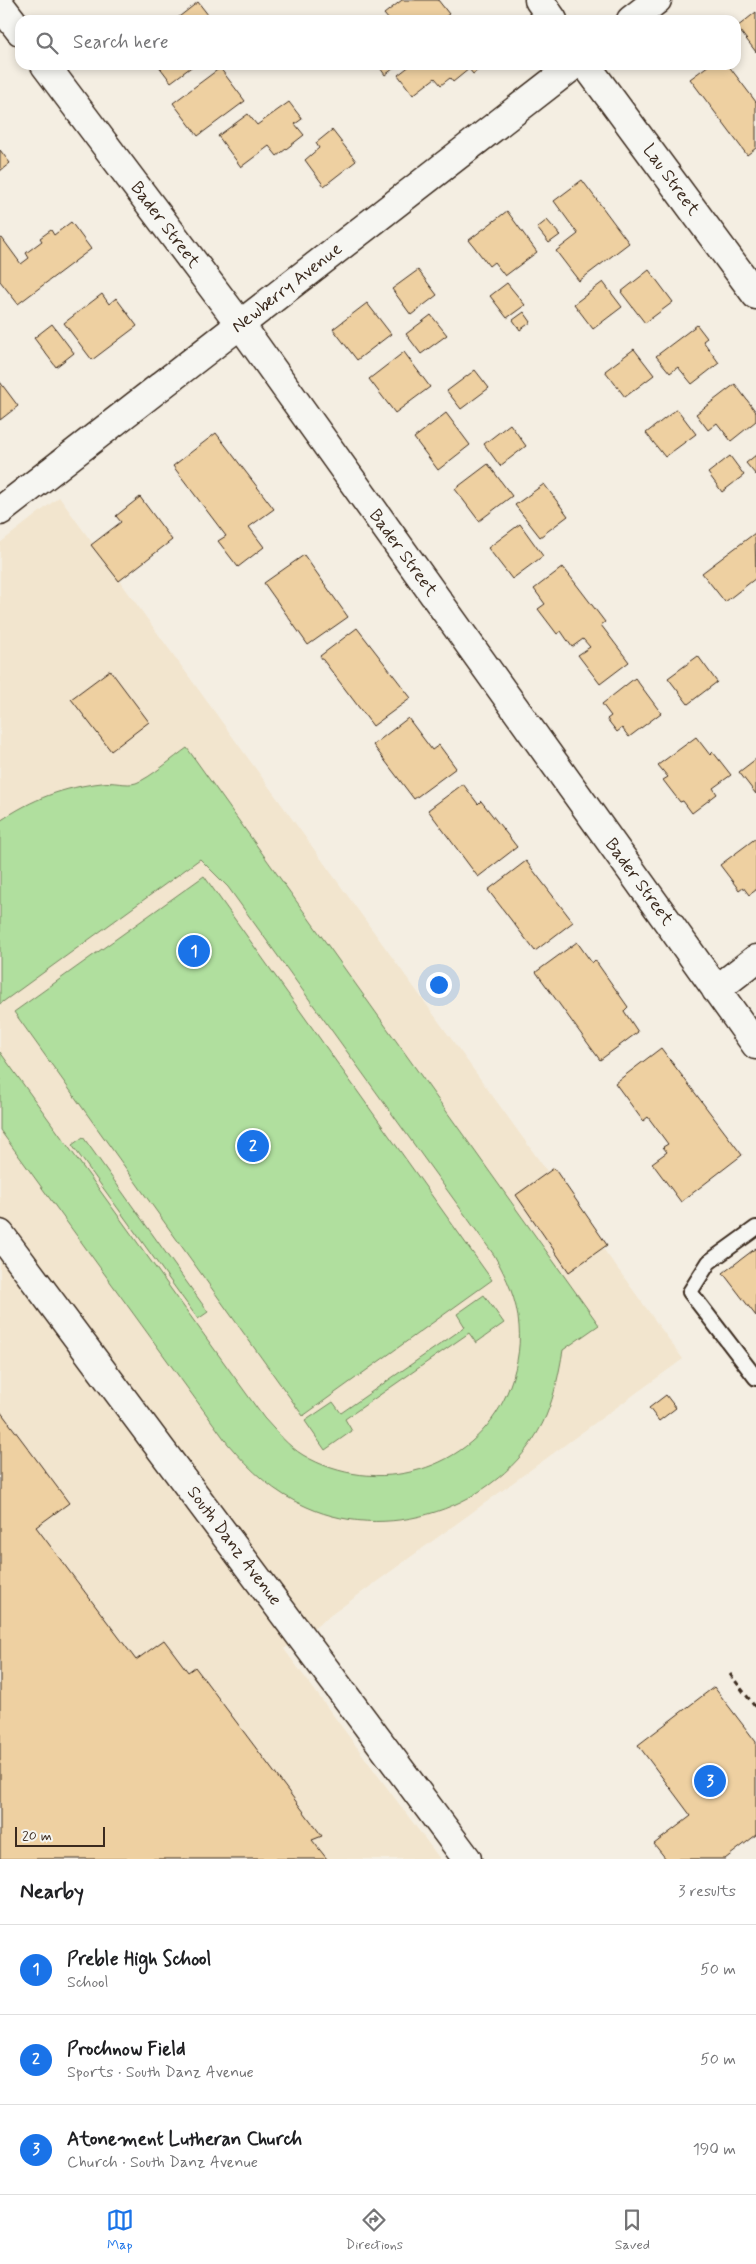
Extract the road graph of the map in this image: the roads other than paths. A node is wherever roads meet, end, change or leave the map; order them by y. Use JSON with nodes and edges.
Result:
{"nodes":[{"id":1,"x":539,"y":0,"type":"edge"},
{"id":2,"x":657,"y":0,"type":"edge"},
{"id":3,"x":0,"y":5,"type":"edge"},
{"id":4,"x":550,"y":15,"type":"edge"},
{"id":5,"x":638,"y":15,"type":"edge"},
{"id":6,"x":15,"y":24,"type":"edge"},
{"id":7,"x":49,"y":70,"type":"edge"},
{"id":8,"x":568,"y":70,"type":"edge"},
{"id":9,"x":590,"y":70,"type":"edge"},
{"id":10,"x":756,"y":295,"type":"edge"},
{"id":11,"x":240,"y":324,"type":"junction"},
{"id":12,"x":0,"y":511,"type":"edge"},
{"id":13,"x":756,"y":959,"type":"edge"},
{"id":14,"x":716,"y":990,"type":"junction"},
{"id":15,"x":756,"y":1045,"type":"edge"},
{"id":16,"x":756,"y":1228,"type":"edge"},
{"id":17,"x":0,"y":1234,"type":"edge"},
{"id":18,"x":756,"y":1378,"type":"edge"},
{"id":19,"x":467,"y":1859,"type":"edge"}],
"edges":[{"from":1,"to":4,"type":"street"},
{"from":2,"to":5,"type":"street"},
{"from":3,"to":6,"type":"street"},
{"from":7,"to":11,"type":"street","name":"Bader Street"},
{"from":8,"to":11,"type":"street","name":"Newberry Avenue"},
{"from":9,"to":10,"type":"street","name":"Lau Street"},
{"from":11,"to":12,"type":"street","name":"Newberry Avenue"},
{"from":11,"to":14,"type":"street","name":"Bader Street"},
{"from":13,"to":14,"type":"street"},
{"from":14,"to":15,"type":"street","name":"Bader Street"},
{"from":16,"to":18,"type":"lane"},
{"from":17,"to":19,"type":"street","name":"South Danz Avenue"}]}
